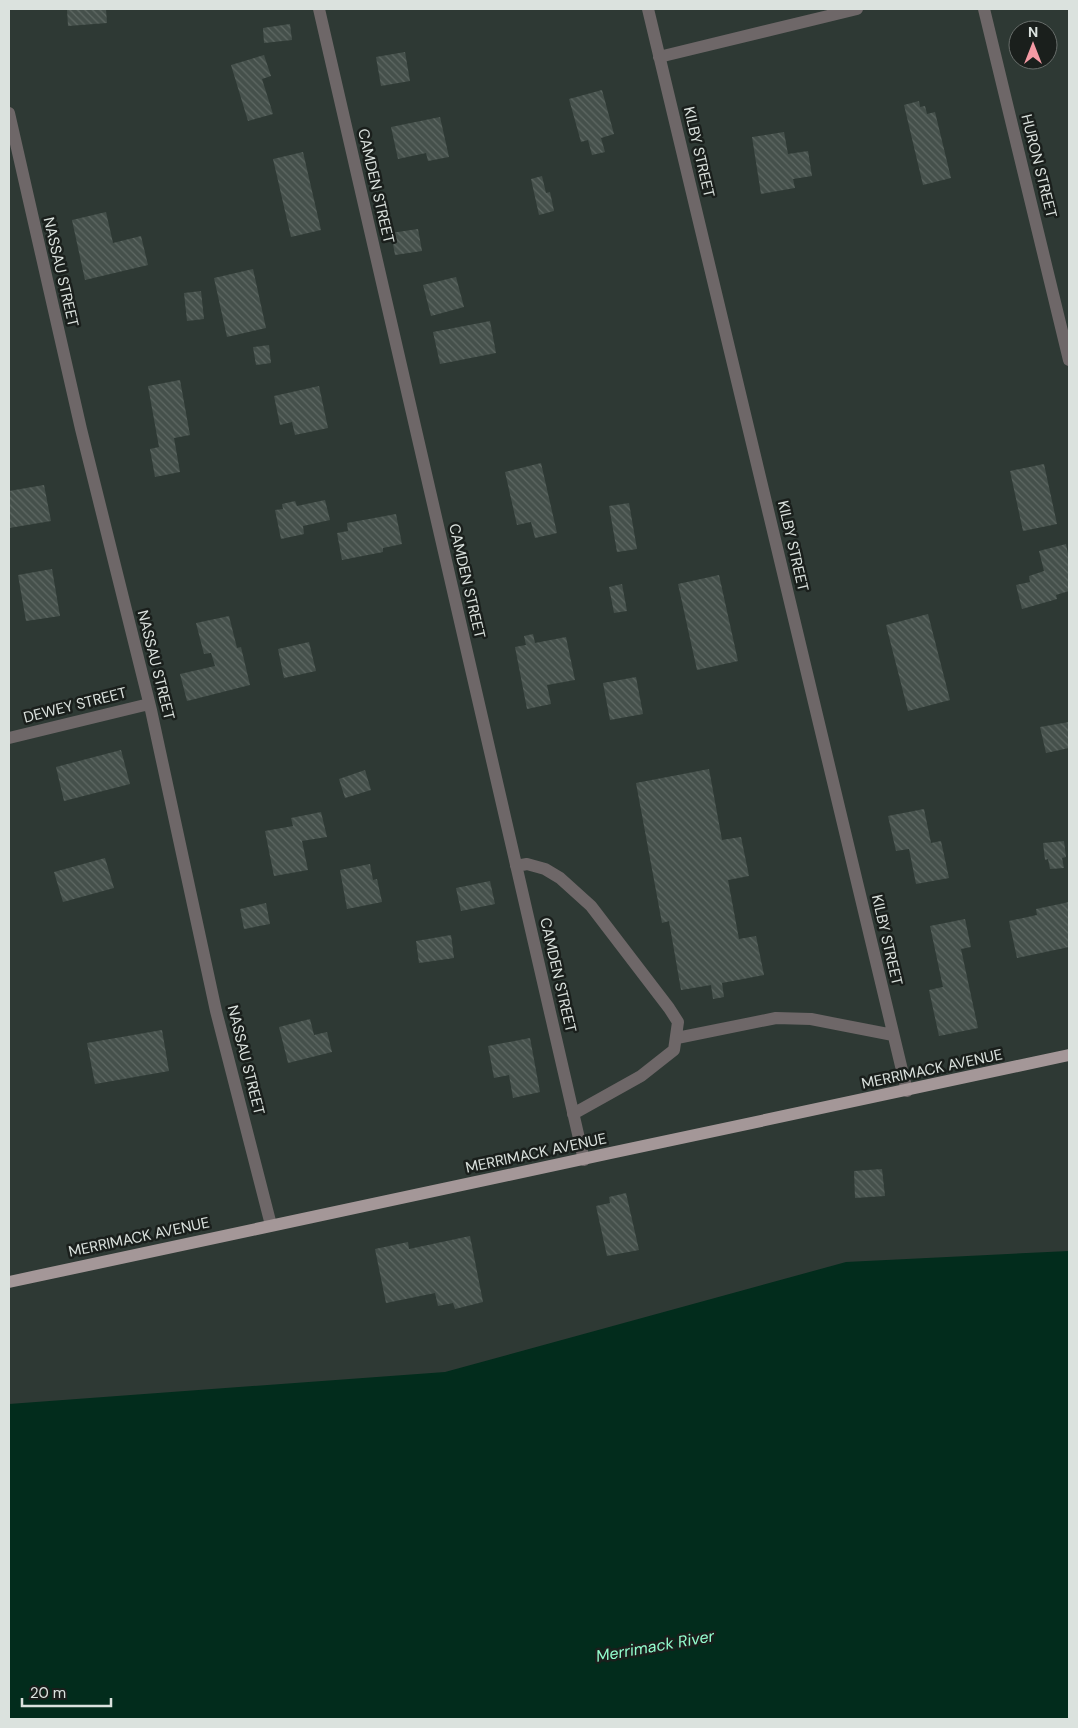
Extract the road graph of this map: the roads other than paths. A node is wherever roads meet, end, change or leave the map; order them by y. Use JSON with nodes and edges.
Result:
{"nodes":[{"id":1,"x":319,"y":9,"type":"edge"},
{"id":2,"x":648,"y":9,"type":"edge"},
{"id":3,"x":857,"y":9,"type":"edge"},
{"id":4,"x":984,"y":9,"type":"edge"},
{"id":5,"x":659,"y":57,"type":"junction"},
{"id":6,"x":9,"y":114,"type":"edge"},
{"id":7,"x":1069,"y":360,"type":"edge"},
{"id":8,"x":149,"y":704,"type":"junction"},
{"id":9,"x":9,"y":738,"type":"edge"},
{"id":10,"x":516,"y":866,"type":"junction"},
{"id":11,"x":894,"y":1035,"type":"junction"},
{"id":12,"x":677,"y":1038,"type":"junction"},
{"id":13,"x":1069,"y":1055,"type":"edge"},
{"id":14,"x":907,"y":1091,"type":"junction"},
{"id":15,"x":573,"y":1114,"type":"junction"},
{"id":16,"x":584,"y":1160,"type":"junction"},
{"id":17,"x":271,"y":1226,"type":"junction"},
{"id":18,"x":9,"y":1282,"type":"edge"}],
"edges":[{"from":1,"to":10,"type":"street","name":"CAMDEN STREET"},
{"from":2,"to":5,"type":"street","name":"KILBY STREET"},
{"from":3,"to":5,"type":"street"},
{"from":4,"to":7,"type":"street","name":"HURON STREET"},
{"from":5,"to":11,"type":"street","name":"KILBY STREET"},
{"from":6,"to":8,"type":"street","name":"NASSAU STREET"},
{"from":8,"to":9,"type":"street","name":"DEWEY STREET"},
{"from":8,"to":17,"type":"street","name":"NASSAU STREET"},
{"from":10,"to":12,"type":"street"},
{"from":10,"to":15,"type":"street","name":"CAMDEN STREET"},
{"from":11,"to":12,"type":"street"},
{"from":11,"to":14,"type":"street","name":"KILBY STREET"},
{"from":12,"to":15,"type":"street"},
{"from":13,"to":14,"type":"main road","name":"MERRIMACK AVENUE"},
{"from":14,"to":16,"type":"main road","name":"MERRIMACK AVENUE"},
{"from":15,"to":16,"type":"street","name":"CAMDEN STREET"},
{"from":16,"to":17,"type":"main road","name":"MERRIMACK AVENUE"},
{"from":17,"to":18,"type":"main road","name":"MERRIMACK AVENUE"}]}
